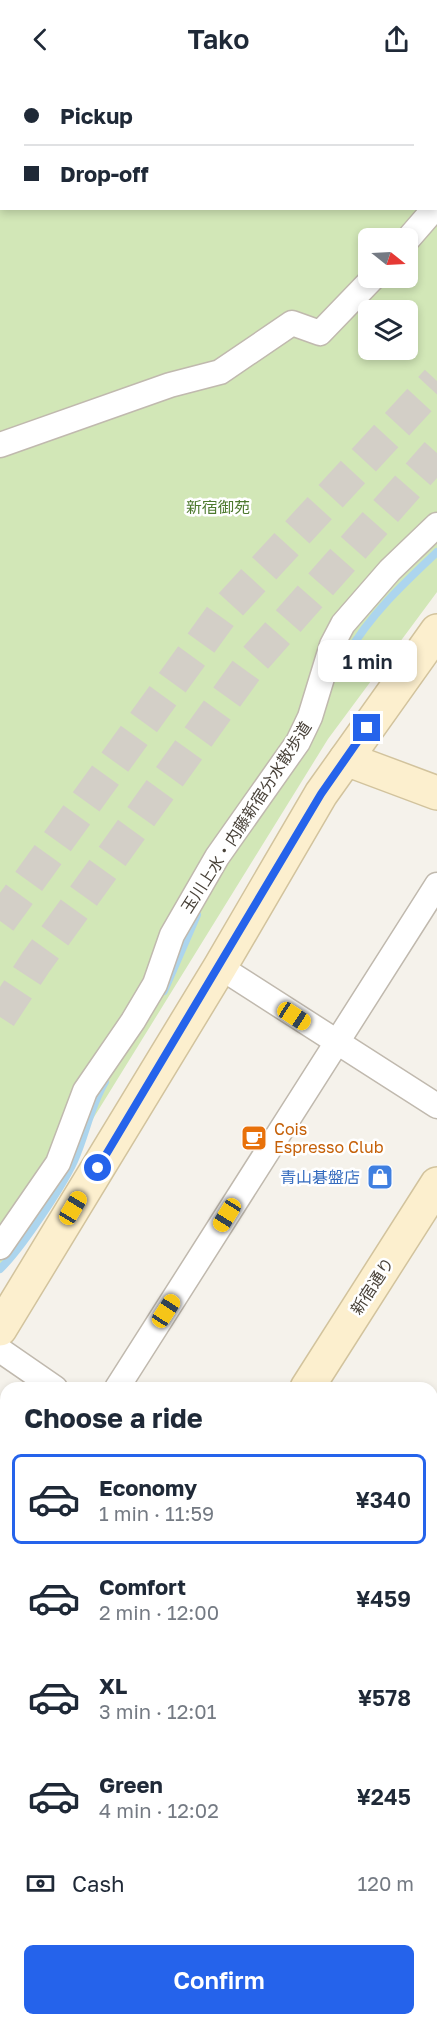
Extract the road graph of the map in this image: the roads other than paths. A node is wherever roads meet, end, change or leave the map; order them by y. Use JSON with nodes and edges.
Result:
{"nodes":[{"id":1,"x":433,"y":210,"type":"edge"},
{"id":2,"x":418,"y":228,"type":"edge"},
{"id":3,"x":363,"y":288,"type":"edge"},
{"id":4,"x":0,"y":445,"type":"edge"},
{"id":5,"x":437,"y":525,"type":"edge"},
{"id":6,"x":437,"y":631,"type":"edge"},
{"id":7,"x":346,"y":759,"type":"junction"},
{"id":8,"x":437,"y":793,"type":"edge"},
{"id":9,"x":437,"y":885,"type":"edge"},
{"id":10,"x":220,"y":967,"type":"junction"},
{"id":11,"x":337,"y":1043,"type":"junction"},
{"id":12,"x":437,"y":1106,"type":"edge"},
{"id":13,"x":437,"y":1184,"type":"edge"},
{"id":14,"x":0,"y":1247,"type":"edge"},
{"id":15,"x":0,"y":1329,"type":"edge"},
{"id":16,"x":0,"y":1350,"type":"edge"},
{"id":17,"x":47,"y":1382,"type":"edge"},
{"id":18,"x":121,"y":1382,"type":"edge"},
{"id":19,"x":311,"y":1382,"type":"edge"}],
"edges":[{"from":1,"to":2,"type":"street"},
{"from":3,"to":4,"type":"street"},
{"from":5,"to":14,"type":"street","name":"玉川上水・内藤新宿分水散歩道"},
{"from":6,"to":7,"type":"street"},
{"from":7,"to":8,"type":"street"},
{"from":7,"to":10,"type":"street"},
{"from":9,"to":11,"type":"street"},
{"from":10,"to":11,"type":"street"},
{"from":10,"to":15,"type":"street"},
{"from":11,"to":12,"type":"street"},
{"from":11,"to":18,"type":"street"},
{"from":13,"to":19,"type":"street","name":"新宿通り"},
{"from":16,"to":17,"type":"street"}]}
